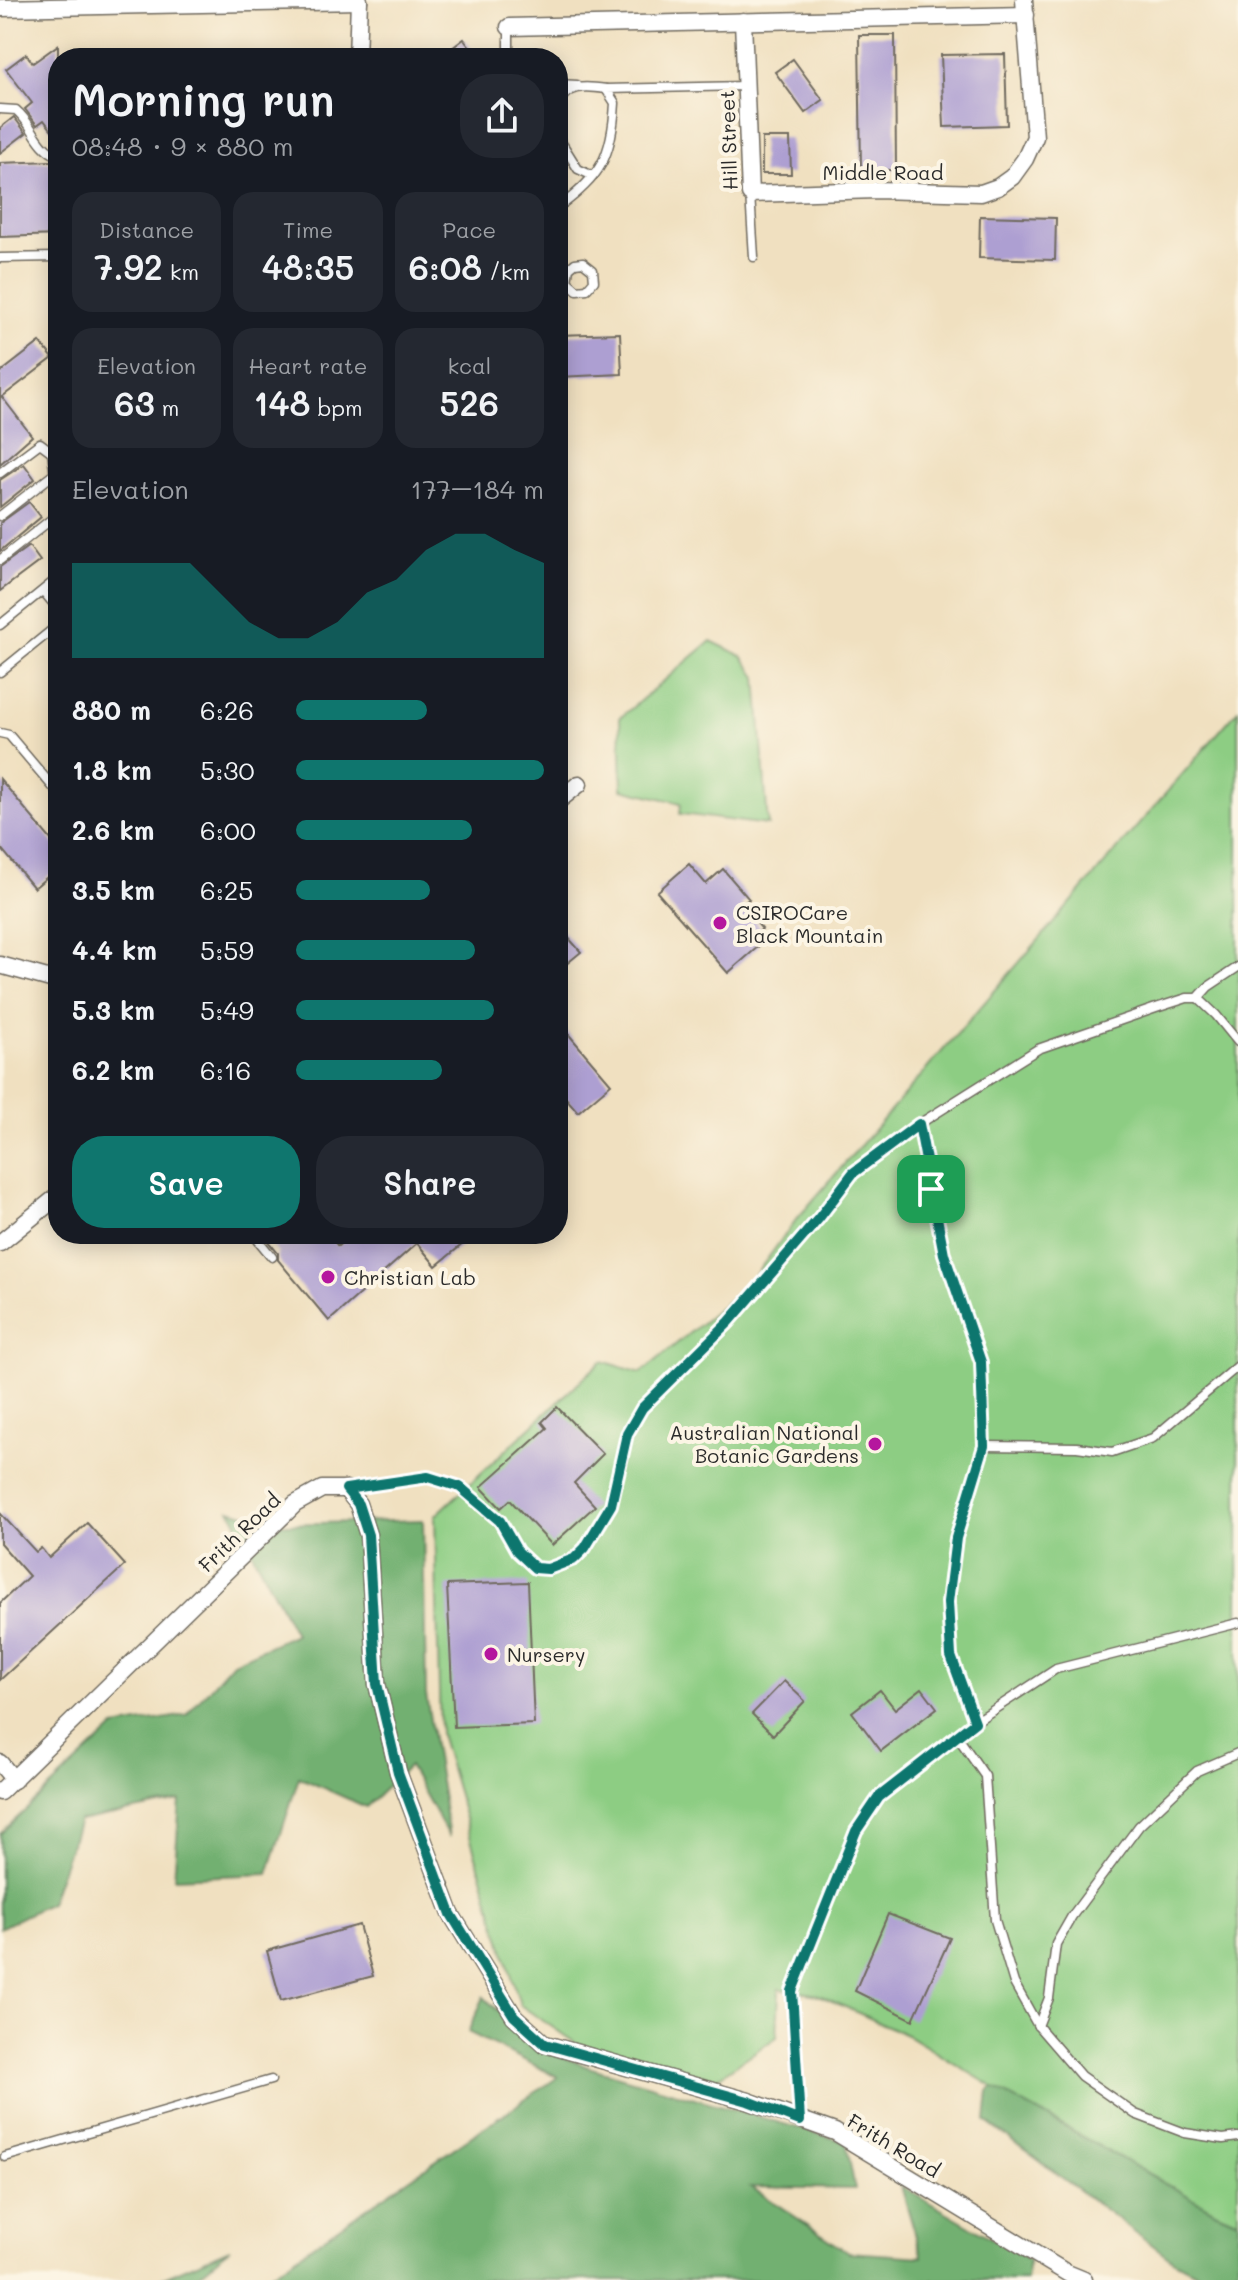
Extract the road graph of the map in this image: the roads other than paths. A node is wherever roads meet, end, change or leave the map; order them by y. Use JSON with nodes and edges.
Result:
{"nodes":[{"id":1,"x":359,"y":0,"type":"edge"},
{"id":2,"x":1025,"y":7,"type":"edge"},
{"id":3,"x":0,"y":8,"type":"edge"},
{"id":4,"x":743,"y":21,"type":"junction"},
{"id":5,"x":509,"y":27,"type":"joint"},
{"id":6,"x":357,"y":48,"type":"edge"},
{"id":7,"x":509,"y":48,"type":"edge"},
{"id":8,"x":568,"y":85,"type":"edge"},
{"id":9,"x":582,"y":86,"type":"junction"},
{"id":10,"x":746,"y":86,"type":"junction"},
{"id":11,"x":606,"y":89,"type":"junction"},
{"id":12,"x":568,"y":91,"type":"edge"},
{"id":13,"x":0,"y":109,"type":"edge"},
{"id":14,"x":48,"y":152,"type":"edge"},
{"id":15,"x":568,"y":153,"type":"edge"},
{"id":16,"x":593,"y":176,"type":"junction"},
{"id":17,"x":750,"y":194,"type":"junction"},
{"id":18,"x":568,"y":200,"type":"edge"},
{"id":19,"x":48,"y":257,"type":"edge"},
{"id":20,"x":754,"y":257,"type":"dead end"},
{"id":21,"x":0,"y":258,"type":"edge"},
{"id":22,"x":48,"y":449,"type":"edge"},
{"id":23,"x":0,"y":473,"type":"edge"},
{"id":24,"x":48,"y":479,"type":"edge"},
{"id":25,"x":0,"y":516,"type":"edge"},
{"id":26,"x":48,"y":522,"type":"edge"},
{"id":27,"x":0,"y":560,"type":"edge"},
{"id":28,"x":48,"y":587,"type":"edge"},
{"id":29,"x":43,"y":591,"type":"junction"},
{"id":30,"x":48,"y":597,"type":"edge"},
{"id":31,"x":0,"y":625,"type":"edge"},
{"id":32,"x":48,"y":633,"type":"edge"},
{"id":33,"x":0,"y":672,"type":"edge"},
{"id":34,"x":0,"y":733,"type":"edge"},
{"id":35,"x":48,"y":781,"type":"edge"},
{"id":36,"x":579,"y":784,"type":"dead end"},
{"id":37,"x":568,"y":793,"type":"edge"},
{"id":38,"x":0,"y":965,"type":"edge"},
{"id":39,"x":1238,"y":967,"type":"edge"},
{"id":40,"x":48,"y":978,"type":"edge"},
{"id":41,"x":1198,"y":998,"type":"junction"},
{"id":42,"x":1238,"y":1042,"type":"edge"},
{"id":43,"x":919,"y":1124,"type":"junction"},
{"id":44,"x":48,"y":1204,"type":"edge"},
{"id":45,"x":0,"y":1243,"type":"edge"},
{"id":46,"x":261,"y":1244,"type":"edge"},
{"id":47,"x":272,"y":1257,"type":"dead end"},
{"id":48,"x":1238,"y":1366,"type":"edge"},
{"id":49,"x":984,"y":1446,"type":"junction"},
{"id":50,"x":346,"y":1489,"type":"junction"},
{"id":51,"x":1238,"y":1623,"type":"edge"},
{"id":52,"x":975,"y":1722,"type":"junction"},
{"id":53,"x":957,"y":1736,"type":"junction"},
{"id":54,"x":1238,"y":1753,"type":"edge"},
{"id":55,"x":0,"y":1763,"type":"edge"},
{"id":56,"x":14,"y":1780,"type":"junction"},
{"id":57,"x":0,"y":1792,"type":"edge"},
{"id":58,"x":1038,"y":2026,"type":"junction"},
{"id":59,"x":271,"y":2080,"type":"dead end"},
{"id":60,"x":800,"y":2121,"type":"junction"},
{"id":61,"x":1238,"y":2137,"type":"edge"},
{"id":62,"x":5,"y":2157,"type":"dead end"},
{"id":63,"x":1084,"y":2280,"type":"edge"}],
"edges":[{"from":1,"to":3,"type":"street"},
{"from":1,"to":6,"type":"street"},
{"from":2,"to":4,"type":"street"},
{"from":2,"to":17,"type":"street","name":"Middle Road"},
{"from":4,"to":5,"type":"street"},
{"from":4,"to":10,"type":"street","name":"Hill Street"},
{"from":5,"to":7,"type":"lane"},
{"from":8,"to":9,"type":"lane"},
{"from":9,"to":11,"type":"lane"},
{"from":9,"to":12,"type":"lane"},
{"from":10,"to":11,"type":"lane"},
{"from":10,"to":17,"type":"street","name":"Hill Street"},
{"from":11,"to":16,"type":"lane"},
{"from":13,"to":14,"type":"lane"},
{"from":15,"to":16,"type":"lane"},
{"from":16,"to":18,"type":"lane"},
{"from":17,"to":20,"type":"lane","name":"Hill Street"},
{"from":19,"to":21,"type":"lane"},
{"from":22,"to":23,"type":"lane"},
{"from":24,"to":25,"type":"lane"},
{"from":26,"to":27,"type":"lane"},
{"from":28,"to":29,"type":"lane"},
{"from":29,"to":30,"type":"lane"},
{"from":29,"to":31,"type":"lane"},
{"from":32,"to":33,"type":"lane"},
{"from":34,"to":35,"type":"lane"},
{"from":36,"to":37,"type":"street"},
{"from":38,"to":40,"type":"street"},
{"from":39,"to":41,"type":"lane"},
{"from":41,"to":42,"type":"lane"},
{"from":41,"to":43,"type":"lane"},
{"from":43,"to":49,"type":"lane"},
{"from":43,"to":50,"type":"lane"},
{"from":44,"to":45,"type":"street"},
{"from":46,"to":47,"type":"lane"},
{"from":48,"to":49,"type":"lane"},
{"from":49,"to":52,"type":"lane"},
{"from":50,"to":56,"type":"street","name":"Frith Road"},
{"from":50,"to":60,"type":"street","name":"Frith Road"},
{"from":51,"to":52,"type":"lane"},
{"from":52,"to":53,"type":"lane"},
{"from":53,"to":58,"type":"lane"},
{"from":53,"to":60,"type":"lane"},
{"from":54,"to":58,"type":"lane"},
{"from":55,"to":56,"type":"street"},
{"from":56,"to":57,"type":"street","name":"Frith Road"},
{"from":58,"to":61,"type":"lane"},
{"from":59,"to":62,"type":"lane"},
{"from":60,"to":63,"type":"street","name":"Frith Road"}]}
